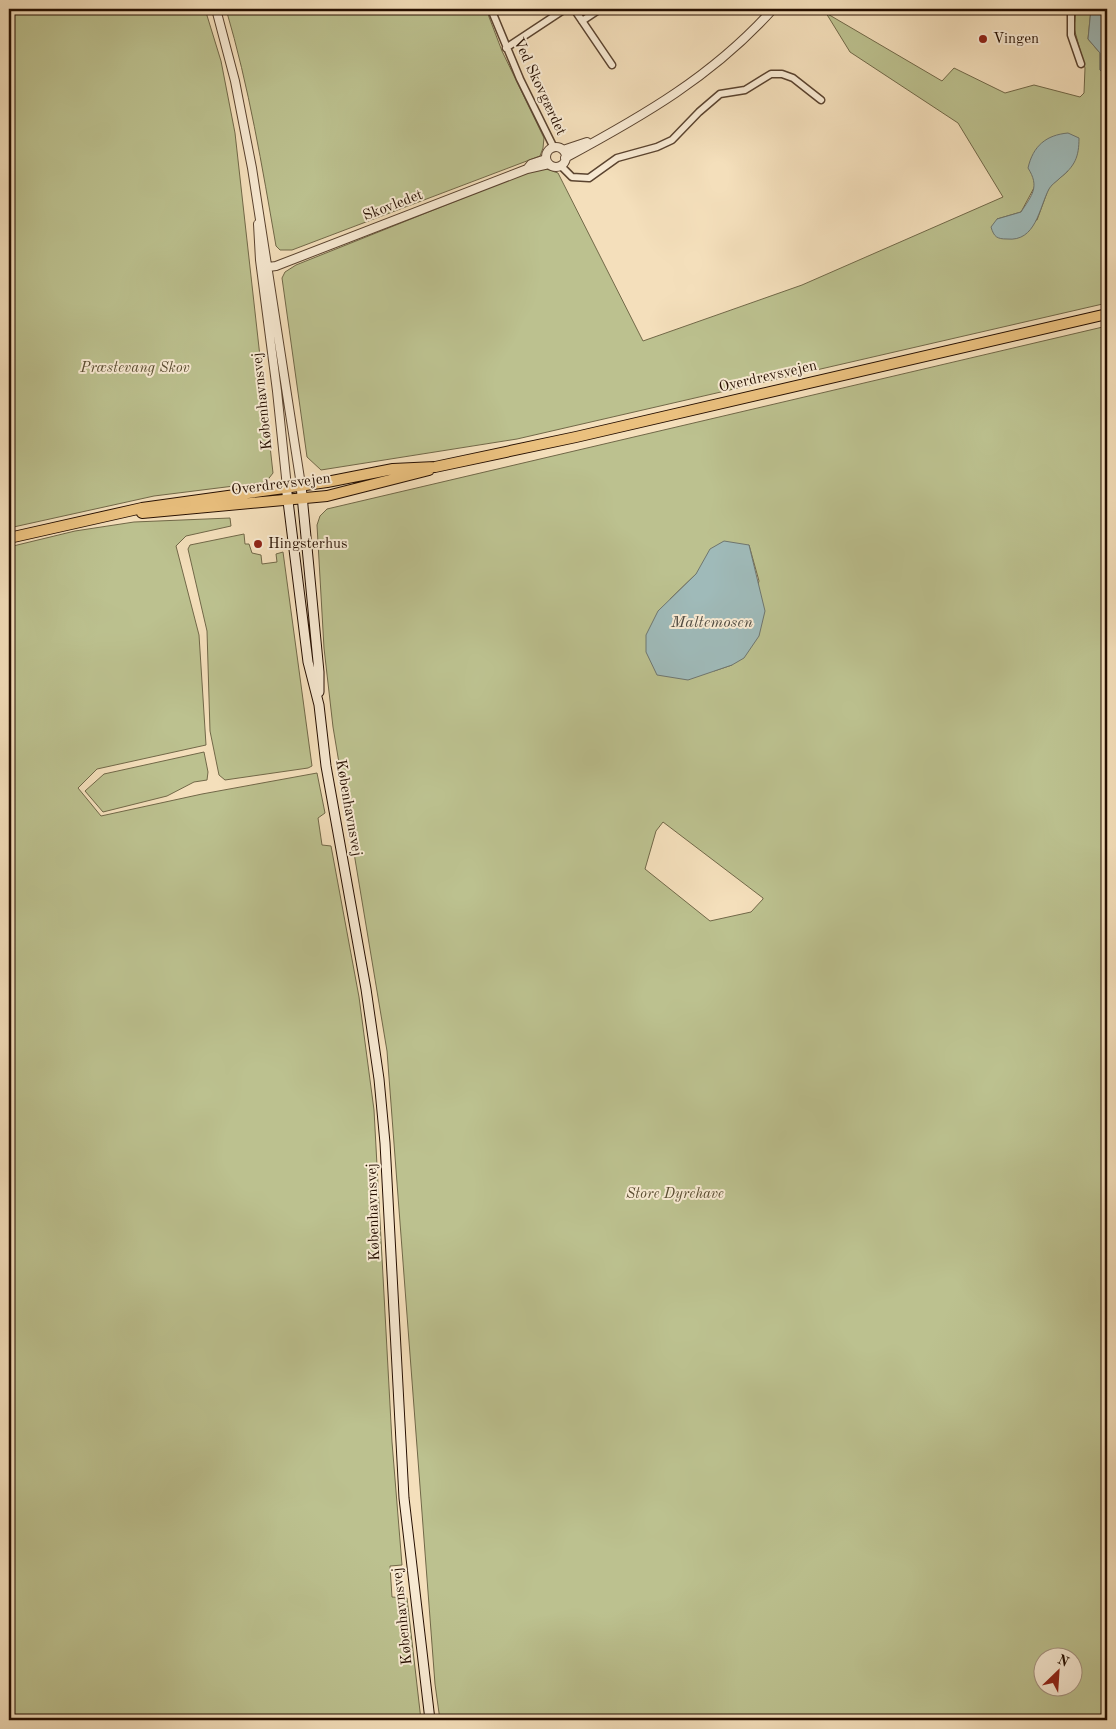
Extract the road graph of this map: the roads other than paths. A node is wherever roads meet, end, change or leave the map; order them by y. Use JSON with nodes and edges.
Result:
{"nodes":[{"id":1,"x":216,"y":9,"type":"edge"},
{"id":2,"x":491,"y":9,"type":"edge"},
{"id":3,"x":564,"y":9,"type":"edge"},
{"id":4,"x":574,"y":9,"type":"edge"},
{"id":5,"x":600,"y":9,"type":"edge"},
{"id":6,"x":773,"y":9,"type":"edge"},
{"id":7,"x":1071,"y":9,"type":"edge"},
{"id":8,"x":582,"y":21,"type":"junction"},
{"id":9,"x":506,"y":48,"type":"junction"},
{"id":10,"x":1081,"y":64,"type":"dead end"},
{"id":11,"x":612,"y":65,"type":"dead end"},
{"id":12,"x":821,"y":100,"type":"dead end"},
{"id":13,"x":554,"y":148,"type":"junction"},
{"id":14,"x":564,"y":154,"type":"junction"},
{"id":15,"x":548,"y":162,"type":"junction"},
{"id":16,"x":561,"y":166,"type":"junction"},
{"id":17,"x":264,"y":267,"type":"junction"},
{"id":18,"x":1107,"y":314,"type":"edge"},
{"id":19,"x":435,"y":467,"type":"junction"},
{"id":20,"x":301,"y":485,"type":"junction"},
{"id":21,"x":287,"y":487,"type":"junction"},
{"id":22,"x":303,"y":499,"type":"junction"},
{"id":23,"x":288,"y":501,"type":"junction"},
{"id":24,"x":126,"y":513,"type":"junction"},
{"id":25,"x":9,"y":538,"type":"edge"},
{"id":26,"x":319,"y":705,"type":"junction"},
{"id":27,"x":430,"y":1720,"type":"edge"}],
"edges":[{"from":1,"to":17,"type":"street","name":"Københavnsvej"},
{"from":2,"to":9,"type":"street","name":"Ved Skovgærdet"},
{"from":3,"to":9,"type":"street"},
{"from":4,"to":8,"type":"street"},
{"from":5,"to":8,"type":"street"},
{"from":6,"to":14,"type":"street"},
{"from":7,"to":10,"type":"street"},
{"from":8,"to":11,"type":"street"},
{"from":9,"to":13,"type":"street","name":"Ved Skovgærdet"},
{"from":12,"to":16,"type":"street"},
{"from":13,"to":14,"type":"street"},
{"from":13,"to":15,"type":"street"},
{"from":14,"to":16,"type":"street"},
{"from":15,"to":16,"type":"street"},
{"from":15,"to":17,"type":"street","name":"Skovledet"},
{"from":17,"to":20,"type":"street","name":"Københavnsvej"},
{"from":17,"to":21,"type":"street","name":"Københavnsvej"},
{"from":18,"to":19,"type":"main road","name":"Overdrevsvejen"},
{"from":19,"to":20,"type":"main road","name":"Overdrevsvejen"},
{"from":19,"to":22,"type":"main road","name":"Overdrevsvejen"},
{"from":20,"to":21,"type":"main road","name":"Overdrevsvejen"},
{"from":20,"to":22,"type":"main road","name":"Københavnsvej"},
{"from":21,"to":23,"type":"main road","name":"Københavnsvej"},
{"from":21,"to":24,"type":"main road","name":"Overdrevsvejen"},
{"from":22,"to":23,"type":"main road","name":"Overdrevsvejen"},
{"from":22,"to":26,"type":"main road","name":"Københavnsvej"},
{"from":23,"to":24,"type":"main road","name":"Overdrevsvejen"},
{"from":23,"to":26,"type":"main road","name":"Københavnsvej"},
{"from":24,"to":25,"type":"main road","name":"Overdrevsvejen"},
{"from":26,"to":27,"type":"main road","name":"Københavnsvej"}]}
